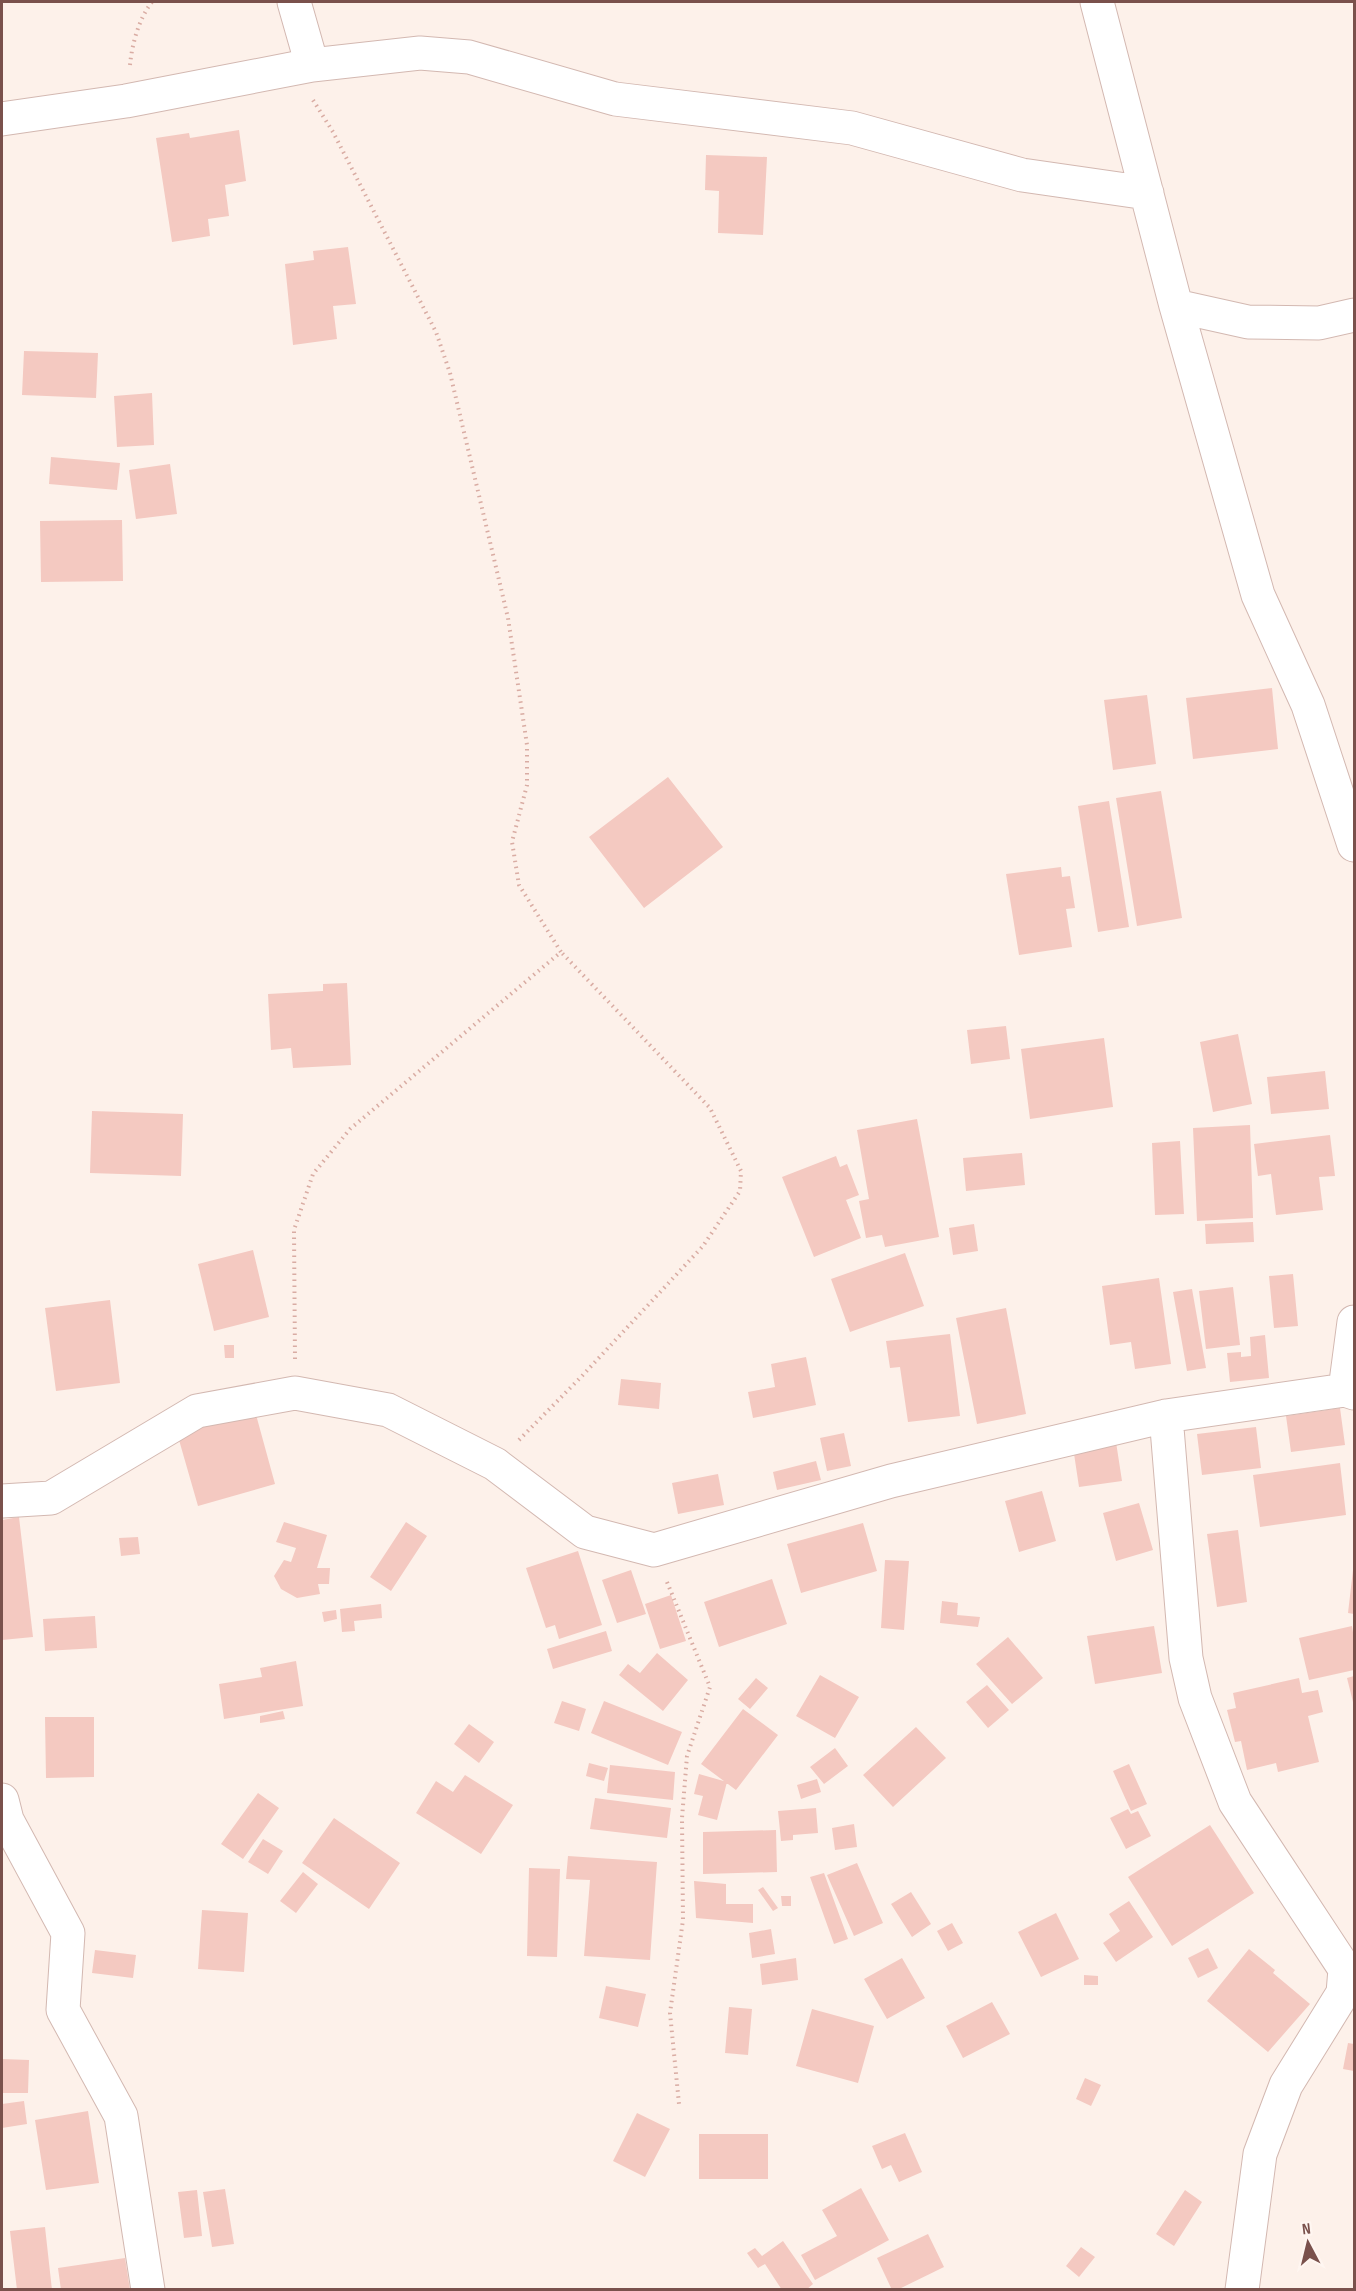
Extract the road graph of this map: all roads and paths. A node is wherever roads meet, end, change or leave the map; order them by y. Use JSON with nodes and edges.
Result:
{"nodes":[{"id":1,"x":152,"y":2,"type":"edge"},
{"id":2,"x":294,"y":2,"type":"edge"},
{"id":3,"x":1097,"y":2,"type":"edge"},
{"id":4,"x":303,"y":67,"type":"junction"},
{"id":5,"x":126,"y":101,"type":"junction"},
{"id":6,"x":2,"y":119,"type":"edge"},
{"id":7,"x":1147,"y":193,"type":"junction"},
{"id":8,"x":1176,"y":306,"type":"junction"},
{"id":9,"x":1354,"y":315,"type":"edge"},
{"id":10,"x":1354,"y":845,"type":"edge"},
{"id":11,"x":561,"y":952,"type":"junction"},
{"id":12,"x":1354,"y":1322,"type":"edge"},
{"id":13,"x":1350,"y":1391,"type":"edge"},
{"id":14,"x":295,"y":1393,"type":"junction"},
{"id":15,"x":1166,"y":1416,"type":"junction"},
{"id":16,"x":495,"y":1464,"type":"junction"},
{"id":17,"x":2,"y":1502,"type":"edge"},
{"id":18,"x":654,"y":1550,"type":"junction"},
{"id":19,"x":2,"y":1800,"type":"edge"},
{"id":20,"x":1350,"y":1964,"type":"edge"},
{"id":21,"x":679,"y":2104,"type":"dead end"},
{"id":22,"x":148,"y":2289,"type":"edge"},
{"id":23,"x":1242,"y":2289,"type":"edge"}],
"edges":[{"from":1,"to":5,"type":"path"},
{"from":2,"to":4,"type":"street"},
{"from":3,"to":7,"type":"street"},
{"from":4,"to":5,"type":"street"},
{"from":4,"to":7,"type":"street"},
{"from":4,"to":11,"type":"path"},
{"from":5,"to":6,"type":"street"},
{"from":7,"to":8,"type":"street"},
{"from":8,"to":9,"type":"street"},
{"from":8,"to":10,"type":"street"},
{"from":11,"to":14,"type":"path"},
{"from":11,"to":16,"type":"path"},
{"from":12,"to":13,"type":"street"},
{"from":13,"to":15,"type":"street"},
{"from":14,"to":16,"type":"street"},
{"from":14,"to":17,"type":"street"},
{"from":15,"to":18,"type":"street"},
{"from":15,"to":20,"type":"street"},
{"from":16,"to":18,"type":"street"},
{"from":18,"to":21,"type":"path"},
{"from":19,"to":22,"type":"street"},
{"from":20,"to":23,"type":"street"}]}
